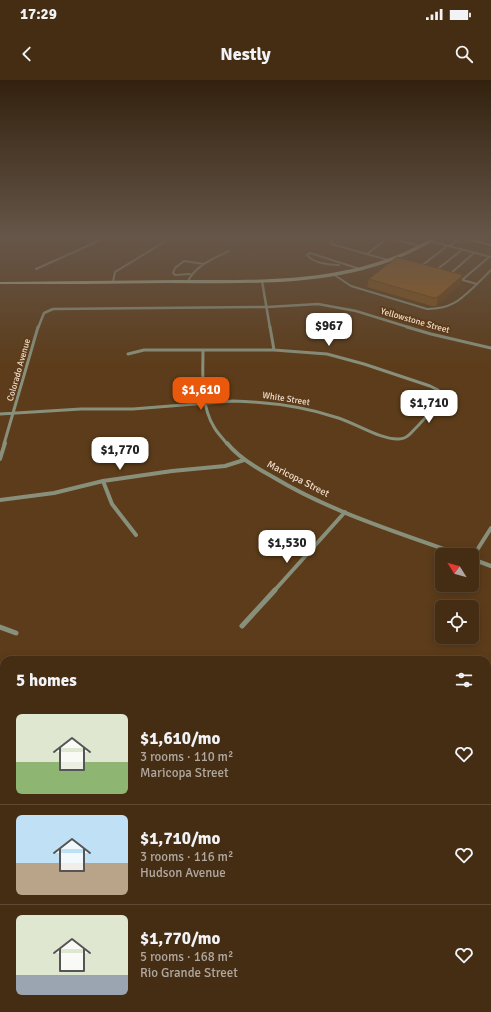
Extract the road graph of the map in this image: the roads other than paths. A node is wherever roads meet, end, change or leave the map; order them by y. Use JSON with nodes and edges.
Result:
{"nodes":[{"id":1,"x":288,"y":279,"type":"edge"},
{"id":2,"x":341,"y":279,"type":"edge"},
{"id":3,"x":481,"y":279,"type":"edge"},
{"id":4,"x":462,"y":280,"type":"edge"},
{"id":5,"x":188,"y":281,"type":"joint"},
{"id":6,"x":262,"y":281,"type":"junction"},
{"id":7,"x":113,"y":282,"type":"joint"},
{"id":8,"x":0,"y":283,"type":"edge"},
{"id":9,"x":476,"y":284,"type":"junction"},
{"id":10,"x":267,"y":307,"type":"junction"},
{"id":11,"x":48,"y":311,"type":"joint"},
{"id":12,"x":491,"y":348,"type":"edge"},
{"id":13,"x":203,"y":350,"type":"junction"},
{"id":14,"x":274,"y":350,"type":"junction"},
{"id":15,"x":128,"y":354,"type":"dead end"},
{"id":16,"x":205,"y":404,"type":"junction"},
{"id":17,"x":14,"y":413,"type":"junction"},
{"id":18,"x":0,"y":414,"type":"edge"},
{"id":19,"x":0,"y":459,"type":"edge"},
{"id":20,"x":244,"y":460,"type":"junction"},
{"id":21,"x":103,"y":482,"type":"junction"},
{"id":22,"x":0,"y":500,"type":"edge"},
{"id":23,"x":345,"y":512,"type":"junction"},
{"id":24,"x":491,"y":528,"type":"edge"},
{"id":25,"x":136,"y":535,"type":"dead end"},
{"id":26,"x":442,"y":548,"type":"edge"},
{"id":27,"x":478,"y":548,"type":"edge"},
{"id":28,"x":479,"y":561,"type":"edge"},
{"id":29,"x":491,"y":566,"type":"edge"},
{"id":30,"x":242,"y":626,"type":"dead end"},
{"id":31,"x":0,"y":627,"type":"edge"},
{"id":32,"x":16,"y":633,"type":"dead end"}],
"edges":[{"from":1,"to":6,"type":"main road"},
{"from":2,"to":9,"type":"lane"},
{"from":3,"to":9,"type":"lane"},
{"from":4,"to":9,"type":"lane"},
{"from":5,"to":6,"type":"main road"},
{"from":5,"to":7,"type":"main road"},
{"from":6,"to":10,"type":"street"},
{"from":7,"to":8,"type":"main road"},
{"from":10,"to":11,"type":"street","name":"Yellowstone Street"},
{"from":10,"to":12,"type":"street","name":"Yellowstone Street"},
{"from":10,"to":14,"type":"street"},
{"from":11,"to":17,"type":"street","name":"Colorado Avenue"},
{"from":13,"to":14,"type":"street"},
{"from":13,"to":15,"type":"street"},
{"from":13,"to":16,"type":"street","name":"Maricopa Street"},
{"from":14,"to":16,"type":"street","name":"White Street"},
{"from":16,"to":17,"type":"street","name":"White Street"},
{"from":16,"to":20,"type":"street","name":"Maricopa Street"},
{"from":17,"to":18,"type":"street","name":"White Street"},
{"from":17,"to":19,"type":"street","name":"Colorado Avenue"},
{"from":20,"to":21,"type":"street"},
{"from":20,"to":23,"type":"street","name":"Maricopa Street"},
{"from":21,"to":22,"type":"street"},
{"from":21,"to":25,"type":"street"},
{"from":23,"to":26,"type":"street","name":"Maricopa Street"},
{"from":23,"to":30,"type":"street"},
{"from":24,"to":27,"type":"street"},
{"from":28,"to":29,"type":"street"},
{"from":31,"to":32,"type":"street"}]}
